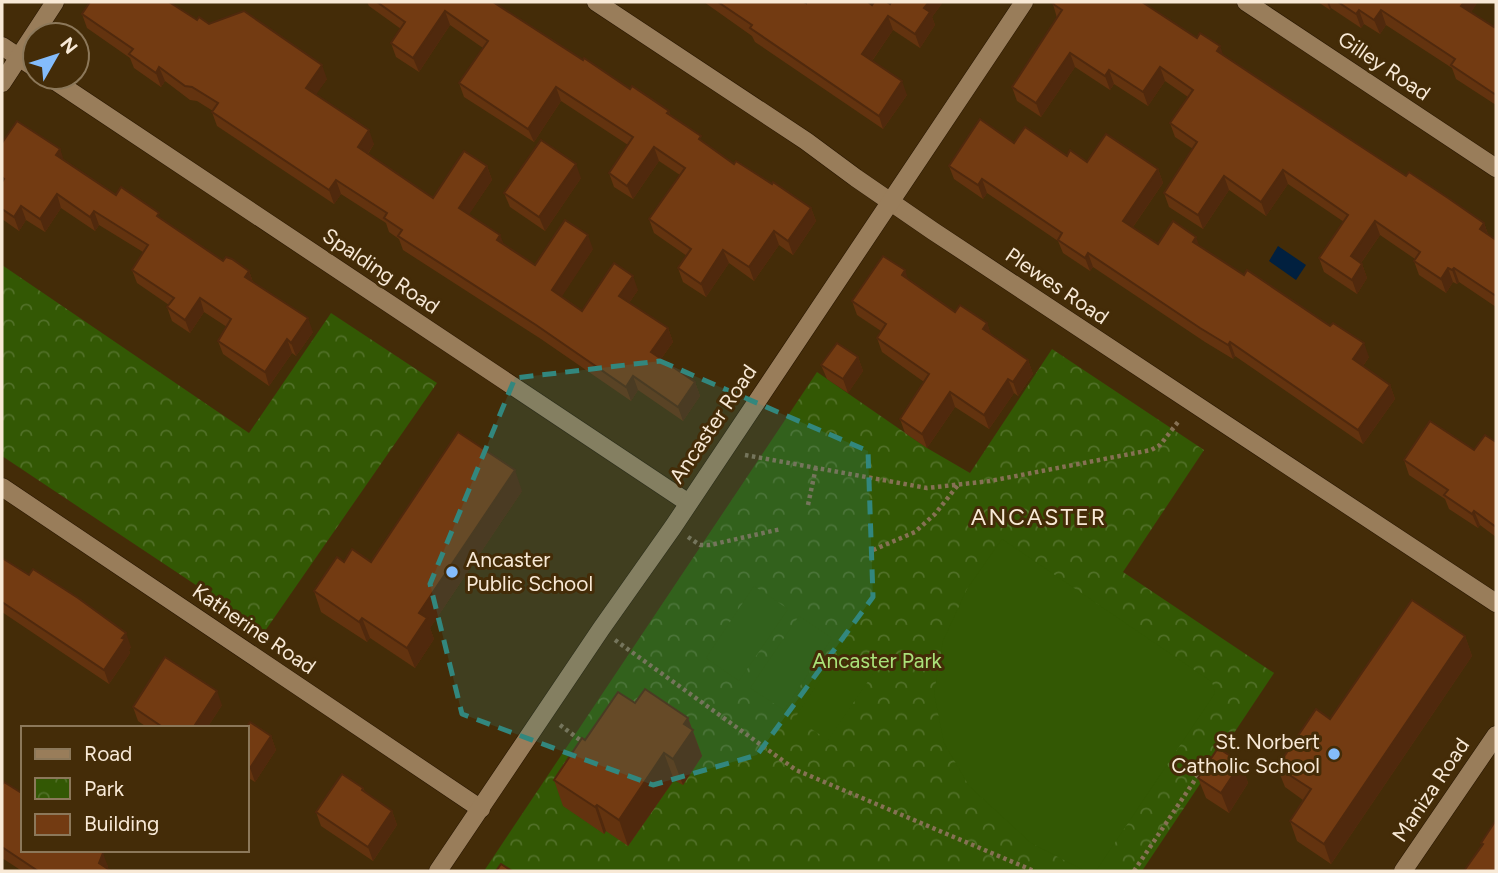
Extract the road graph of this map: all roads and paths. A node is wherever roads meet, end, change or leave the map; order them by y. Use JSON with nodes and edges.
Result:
{"nodes":[{"id":1,"x":55,"y":2,"type":"edge"},
{"id":2,"x":596,"y":2,"type":"edge"},
{"id":3,"x":1024,"y":2,"type":"edge"},
{"id":4,"x":1246,"y":2,"type":"edge"},
{"id":5,"x":2,"y":46,"type":"edge"},
{"id":6,"x":19,"y":57,"type":"junction"},
{"id":7,"x":2,"y":83,"type":"edge"},
{"id":8,"x":70,"y":91,"type":"edge"},
{"id":9,"x":1496,"y":169,"type":"edge"},
{"id":10,"x":891,"y":200,"type":"junction"},
{"id":11,"x":1178,"y":422,"type":"dead end"},
{"id":12,"x":723,"y":451,"type":"junction"},
{"id":13,"x":816,"y":467,"type":"junction"},
{"id":14,"x":958,"y":485,"type":"junction"},
{"id":15,"x":2,"y":487,"type":"edge"},
{"id":16,"x":687,"y":502,"type":"junction"},
{"id":17,"x":807,"y":505,"type":"dead end"},
{"id":18,"x":673,"y":527,"type":"junction"},
{"id":19,"x":781,"y":529,"type":"dead end"},
{"id":20,"x":873,"y":550,"type":"dead end"},
{"id":21,"x":1496,"y":603,"type":"edge"},
{"id":22,"x":601,"y":629,"type":"junction"},
{"id":23,"x":544,"y":714,"type":"junction"},
{"id":24,"x":1496,"y":735,"type":"edge"},
{"id":25,"x":586,"y":745,"type":"edge"},
{"id":26,"x":1209,"y":759,"type":"edge"},
{"id":27,"x":481,"y":809,"type":"junction"},
{"id":28,"x":438,"y":871,"type":"edge"},
{"id":29,"x":1034,"y":871,"type":"edge"},
{"id":30,"x":1134,"y":871,"type":"edge"},
{"id":31,"x":1403,"y":871,"type":"edge"}],
"edges":[{"from":1,"to":6,"type":"street"},
{"from":2,"to":10,"type":"street","name":"Plewes Road"},
{"from":3,"to":10,"type":"street","name":"Ancaster Road"},
{"from":4,"to":9,"type":"street","name":"Gilley Road"},
{"from":5,"to":6,"type":"street"},
{"from":6,"to":7,"type":"street"},
{"from":8,"to":16,"type":"street","name":"Spalding Road"},
{"from":10,"to":12,"type":"street","name":"Ancaster Road"},
{"from":10,"to":21,"type":"street","name":"Plewes Road"},
{"from":11,"to":14,"type":"path"},
{"from":12,"to":13,"type":"path"},
{"from":12,"to":16,"type":"street","name":"Ancaster Road"},
{"from":13,"to":14,"type":"path"},
{"from":13,"to":17,"type":"path"},
{"from":14,"to":20,"type":"path"},
{"from":15,"to":27,"type":"street","name":"Katherine Road"},
{"from":16,"to":18,"type":"street","name":"Ancaster Road"},
{"from":18,"to":19,"type":"path"},
{"from":18,"to":22,"type":"street","name":"Ancaster Road"},
{"from":22,"to":23,"type":"street","name":"Ancaster Road"},
{"from":22,"to":29,"type":"path"},
{"from":23,"to":25,"type":"path"},
{"from":23,"to":27,"type":"street","name":"Ancaster Road"},
{"from":24,"to":31,"type":"street","name":"Maniza Road"},
{"from":26,"to":30,"type":"path"},
{"from":27,"to":28,"type":"street","name":"Ancaster Road"}]}
